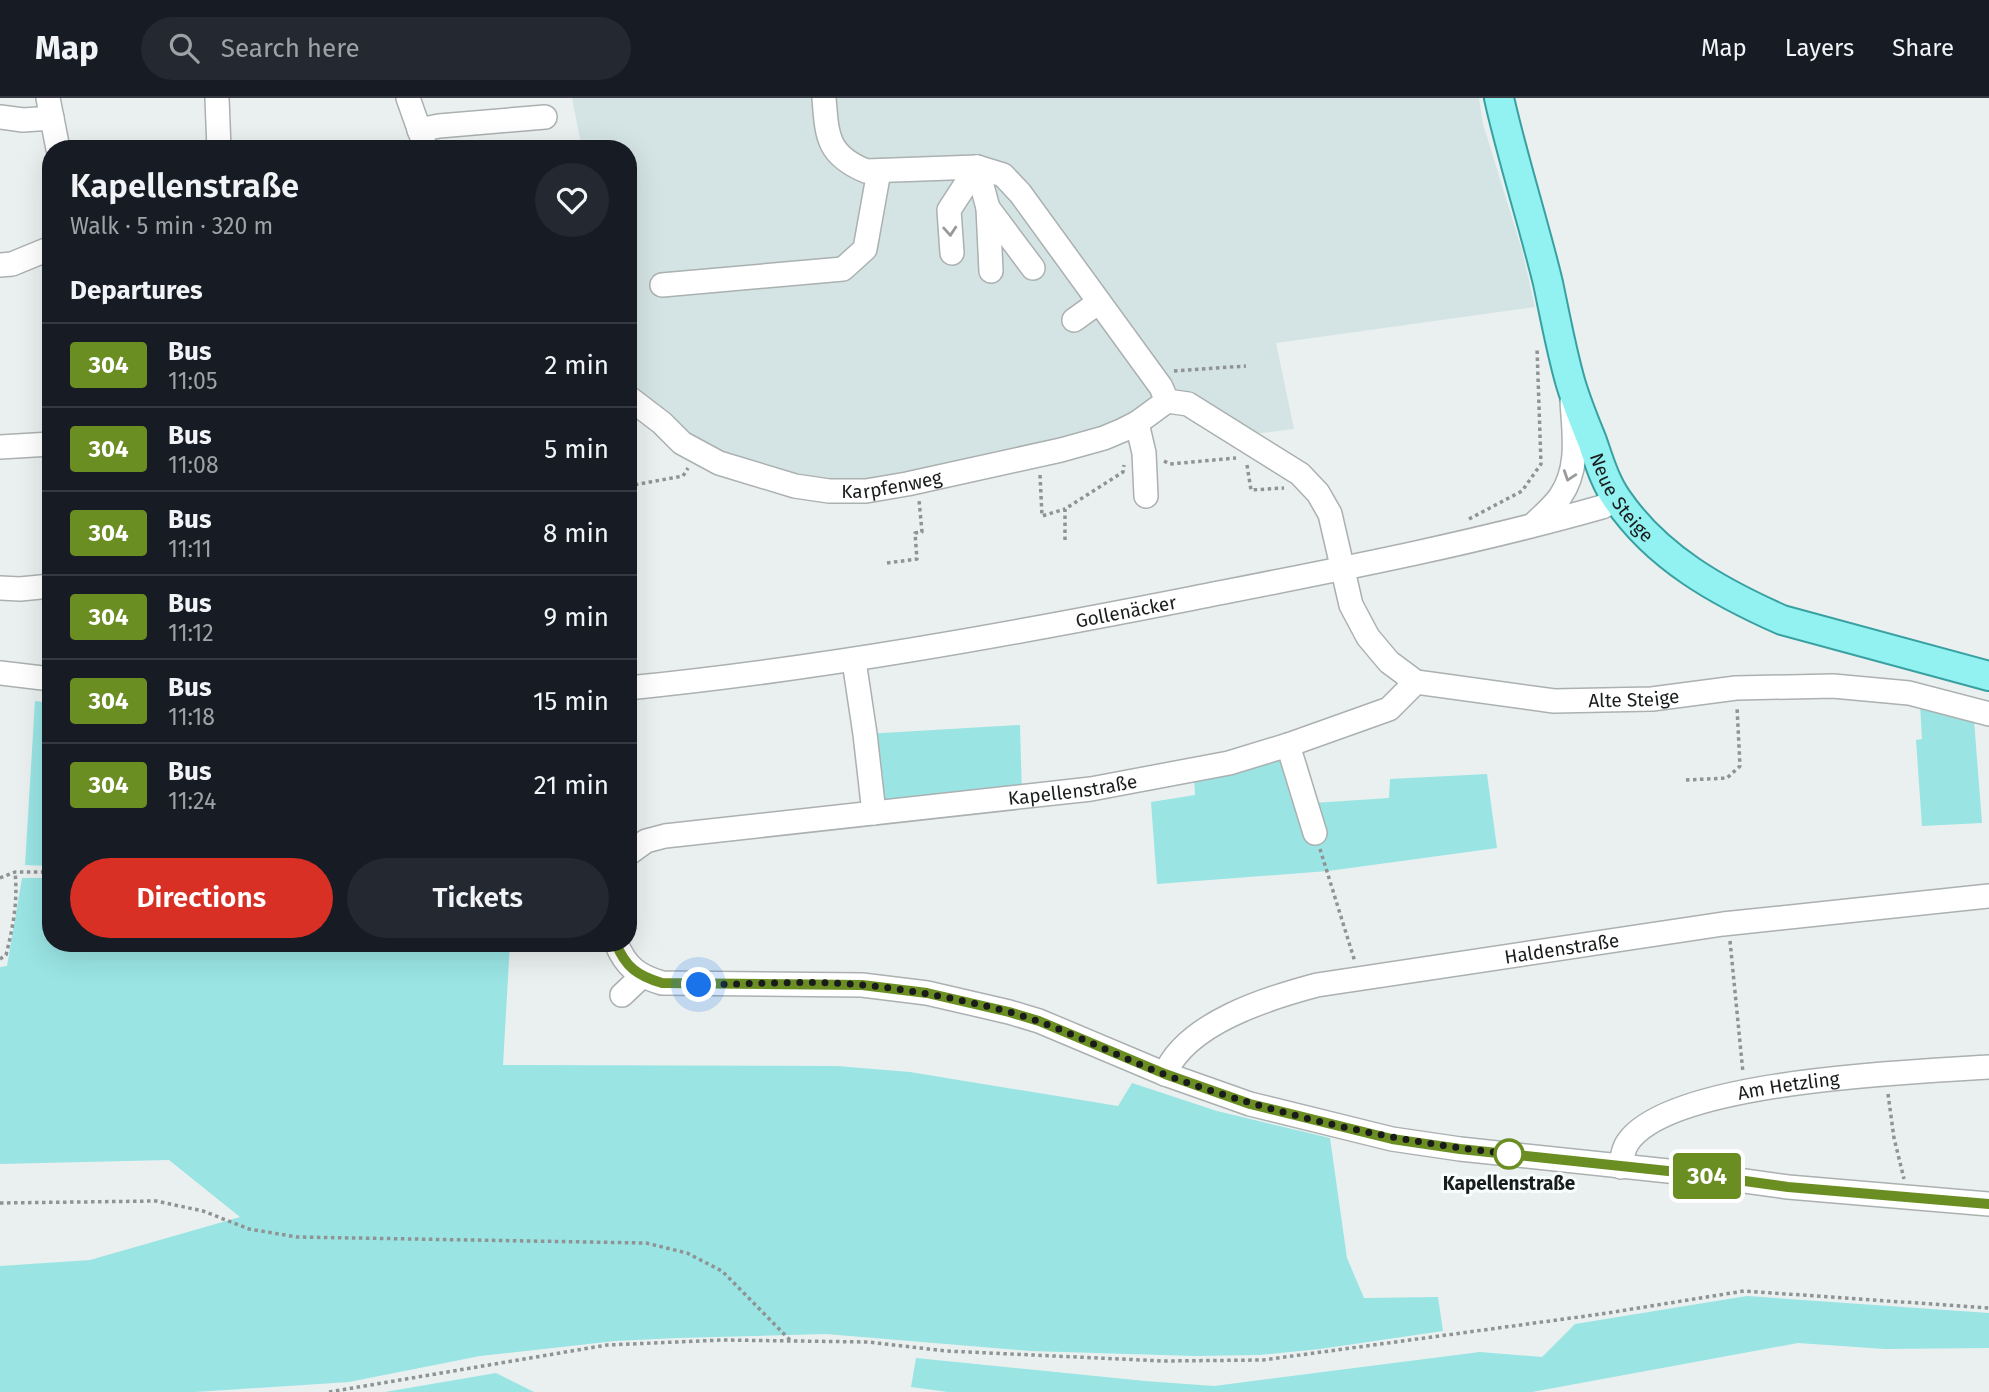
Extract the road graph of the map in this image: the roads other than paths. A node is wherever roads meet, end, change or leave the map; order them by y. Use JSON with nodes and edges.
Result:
{"nodes":[{"id":1,"x":217,"y":98,"type":"edge"},
{"id":2,"x":408,"y":98,"type":"edge"},
{"id":3,"x":824,"y":98,"type":"edge"},
{"id":4,"x":1499,"y":98,"type":"edge"},
{"id":5,"x":50,"y":108,"type":"edge"},
{"id":6,"x":0,"y":117,"type":"edge"},
{"id":7,"x":545,"y":117,"type":"dead end"},
{"id":8,"x":423,"y":139,"type":"edge"},
{"id":9,"x":56,"y":140,"type":"edge"},
{"id":10,"x":219,"y":140,"type":"edge"},
{"id":11,"x":977,"y":167,"type":"junction"},
{"id":12,"x":880,"y":171,"type":"junction"},
{"id":13,"x":988,"y":208,"type":"junction"},
{"id":14,"x":42,"y":252,"type":"edge"},
{"id":15,"x":952,"y":253,"type":"dead end"},
{"id":16,"x":0,"y":265,"type":"edge"},
{"id":17,"x":1032,"y":268,"type":"dead end"},
{"id":18,"x":992,"y":271,"type":"dead end"},
{"id":19,"x":662,"y":285,"type":"dead end"},
{"id":20,"x":1099,"y":302,"type":"junction"},
{"id":21,"x":1074,"y":320,"type":"dead end"},
{"id":22,"x":1571,"y":384,"type":"junction"},
{"id":23,"x":1167,"y":401,"type":"junction"},
{"id":24,"x":637,"y":404,"type":"edge"},
{"id":25,"x":1137,"y":423,"type":"junction"},
{"id":26,"x":42,"y":445,"type":"edge"},
{"id":27,"x":0,"y":447,"type":"edge"},
{"id":28,"x":1146,"y":496,"type":"dead end"},
{"id":29,"x":1617,"y":499,"type":"junction"},
{"id":30,"x":1532,"y":526,"type":"junction"},
{"id":31,"x":1343,"y":569,"type":"junction"},
{"id":32,"x":42,"y":587,"type":"edge"},
{"id":33,"x":0,"y":588,"type":"edge"},
{"id":34,"x":854,"y":661,"type":"junction"},
{"id":35,"x":42,"y":669,"type":"edge"},
{"id":36,"x":11,"y":674,"type":"edge"},
{"id":37,"x":1989,"y":676,"type":"edge"},
{"id":38,"x":42,"y":677,"type":"edge"},
{"id":39,"x":1416,"y":682,"type":"junction"},
{"id":40,"x":637,"y":687,"type":"edge"},
{"id":41,"x":1989,"y":714,"type":"edge"},
{"id":42,"x":1289,"y":745,"type":"junction"},
{"id":43,"x":874,"y":813,"type":"junction"},
{"id":44,"x":1315,"y":833,"type":"road end"},
{"id":45,"x":637,"y":848,"type":"edge"},
{"id":46,"x":1989,"y":895,"type":"edge"},
{"id":47,"x":620,"y":952,"type":"edge"},
{"id":48,"x":641,"y":977,"type":"junction"},
{"id":49,"x":622,"y":995,"type":"dead end"},
{"id":50,"x":1989,"y":1067,"type":"edge"},
{"id":51,"x":1165,"y":1074,"type":"junction"},
{"id":52,"x":1621,"y":1167,"type":"junction"},
{"id":53,"x":1989,"y":1204,"type":"edge"}],
"edges":[{"from":1,"to":10,"type":"street"},
{"from":2,"to":8,"type":"street"},
{"from":3,"to":12,"type":"street"},
{"from":4,"to":22,"type":"main road","name":"Neue Steige"},
{"from":5,"to":6,"type":"street"},
{"from":5,"to":9,"type":"street"},
{"from":7,"to":8,"type":"street"},
{"from":11,"to":12,"type":"street"},
{"from":11,"to":13,"type":"street"},
{"from":11,"to":15,"type":"street","one_way":true},
{"from":11,"to":20,"type":"street"},
{"from":12,"to":19,"type":"street"},
{"from":13,"to":17,"type":"street"},
{"from":13,"to":18,"type":"street"},
{"from":14,"to":16,"type":"street"},
{"from":20,"to":21,"type":"street"},
{"from":20,"to":23,"type":"street"},
{"from":22,"to":29,"type":"main road","name":"Neue Steige"},
{"from":22,"to":30,"type":"street","one_way":true},
{"from":23,"to":25,"type":"street","name":"Karpfenweg"},
{"from":23,"to":31,"type":"street"},
{"from":24,"to":25,"type":"street","name":"Karpfenweg"},
{"from":25,"to":28,"type":"street"},
{"from":26,"to":27,"type":"street"},
{"from":29,"to":30,"type":"street","name":"Gollenäcker"},
{"from":29,"to":37,"type":"main road","name":"Neue Steige"},
{"from":30,"to":31,"type":"street","name":"Gollenäcker"},
{"from":31,"to":34,"type":"street","name":"Gollenäcker"},
{"from":31,"to":39,"type":"street","name":"Alte Steige"},
{"from":32,"to":33,"type":"street"},
{"from":34,"to":40,"type":"street","name":"Gollenäcker"},
{"from":34,"to":43,"type":"street"},
{"from":35,"to":36,"type":"street"},
{"from":36,"to":38,"type":"street"},
{"from":39,"to":41,"type":"street","name":"Alte Steige"},
{"from":39,"to":42,"type":"street","name":"Kapellenstraße"},
{"from":42,"to":43,"type":"street","name":"Kapellenstraße"},
{"from":42,"to":44,"type":"street"},
{"from":43,"to":45,"type":"street","name":"Kapellenstraße"},
{"from":46,"to":51,"type":"street","name":"Haldenstraße"},
{"from":47,"to":48,"type":"street"},
{"from":48,"to":49,"type":"street"},
{"from":48,"to":51,"type":"street"},
{"from":50,"to":52,"type":"street","name":"Am Hetzling"},
{"from":51,"to":52,"type":"street"},
{"from":52,"to":53,"type":"street"}]}
